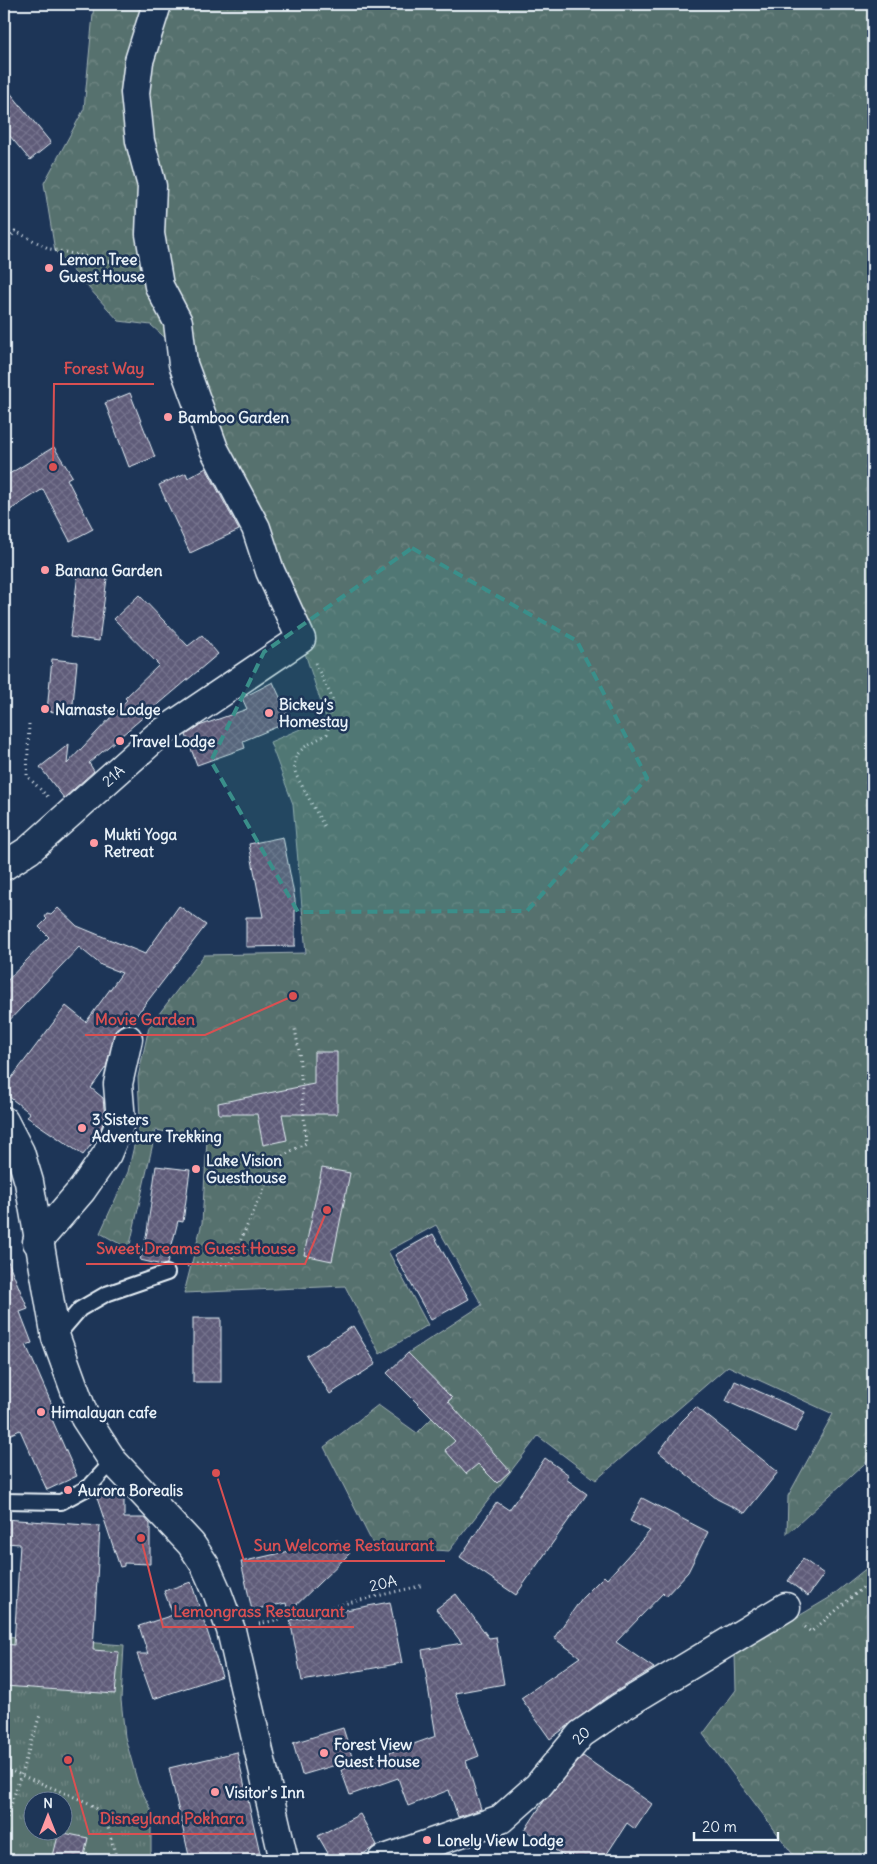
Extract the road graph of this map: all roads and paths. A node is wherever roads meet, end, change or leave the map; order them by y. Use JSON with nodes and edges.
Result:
{"nodes":[{"id":1,"x":157,"y":4,"type":"edge"},
{"id":2,"x":4,"y":248,"type":"edge"},
{"id":3,"x":157,"y":272,"type":"junction"},
{"id":4,"x":301,"y":638,"type":"junction"},
{"id":5,"x":29,"y":724,"type":"dead end"},
{"id":6,"x":66,"y":816,"type":"junction"},
{"id":7,"x":325,"y":828,"type":"dead end"},
{"id":8,"x":4,"y":866,"type":"edge"},
{"id":9,"x":295,"y":1029,"type":"dead end"},
{"id":10,"x":128,"y":1039,"type":"dead end"},
{"id":11,"x":4,"y":1121,"type":"edge"},
{"id":12,"x":37,"y":1242,"type":"junction"},
{"id":13,"x":167,"y":1273,"type":"joint"},
{"id":14,"x":56,"y":1338,"type":"junction"},
{"id":15,"x":113,"y":1461,"type":"junction"},
{"id":16,"x":4,"y":1501,"type":"edge"},
{"id":17,"x":873,"y":1579,"type":"edge"},
{"id":18,"x":424,"y":1586,"type":"dead end"},
{"id":19,"x":786,"y":1607,"type":"joint"},
{"id":20,"x":231,"y":1630,"type":"junction"},
{"id":21,"x":40,"y":1715,"type":"dead end"},
{"id":22,"x":4,"y":1768,"type":"edge"},
{"id":23,"x":20,"y":1775,"type":"junction"},
{"id":24,"x":4,"y":1827,"type":"edge"},
{"id":25,"x":4,"y":1854,"type":"edge"},
{"id":26,"x":22,"y":1860,"type":"edge"},
{"id":27,"x":117,"y":1860,"type":"edge"},
{"id":28,"x":284,"y":1860,"type":"edge"},
{"id":29,"x":382,"y":1860,"type":"edge"}],
"edges":[{"from":1,"to":3,"type":"street"},
{"from":2,"to":3,"type":"path"},
{"from":3,"to":4,"type":"street"},
{"from":4,"to":6,"type":"street","name":"21A","number":"21A"},
{"from":4,"to":7,"type":"path"},
{"from":5,"to":6,"type":"path"},
{"from":6,"to":8,"type":"street","name":"21A","number":"21A"},
{"from":9,"to":13,"type":"path"},
{"from":10,"to":12,"type":"street"},
{"from":11,"to":12,"type":"street"},
{"from":12,"to":14,"type":"street"},
{"from":13,"to":14,"type":"lane"},
{"from":14,"to":15,"type":"street"},
{"from":15,"to":16,"type":"lane"},
{"from":15,"to":20,"type":"street"},
{"from":17,"to":19,"type":"path"},
{"from":18,"to":20,"type":"path","name":"20A","number":"20A"},
{"from":19,"to":29,"type":"street","name":"20","number":"20"},
{"from":20,"to":28,"type":"street"},
{"from":21,"to":23,"type":"path"},
{"from":22,"to":23,"type":"path"},
{"from":23,"to":24,"type":"path"},
{"from":23,"to":27,"type":"path"},
{"from":25,"to":26,"type":"path"}]}
